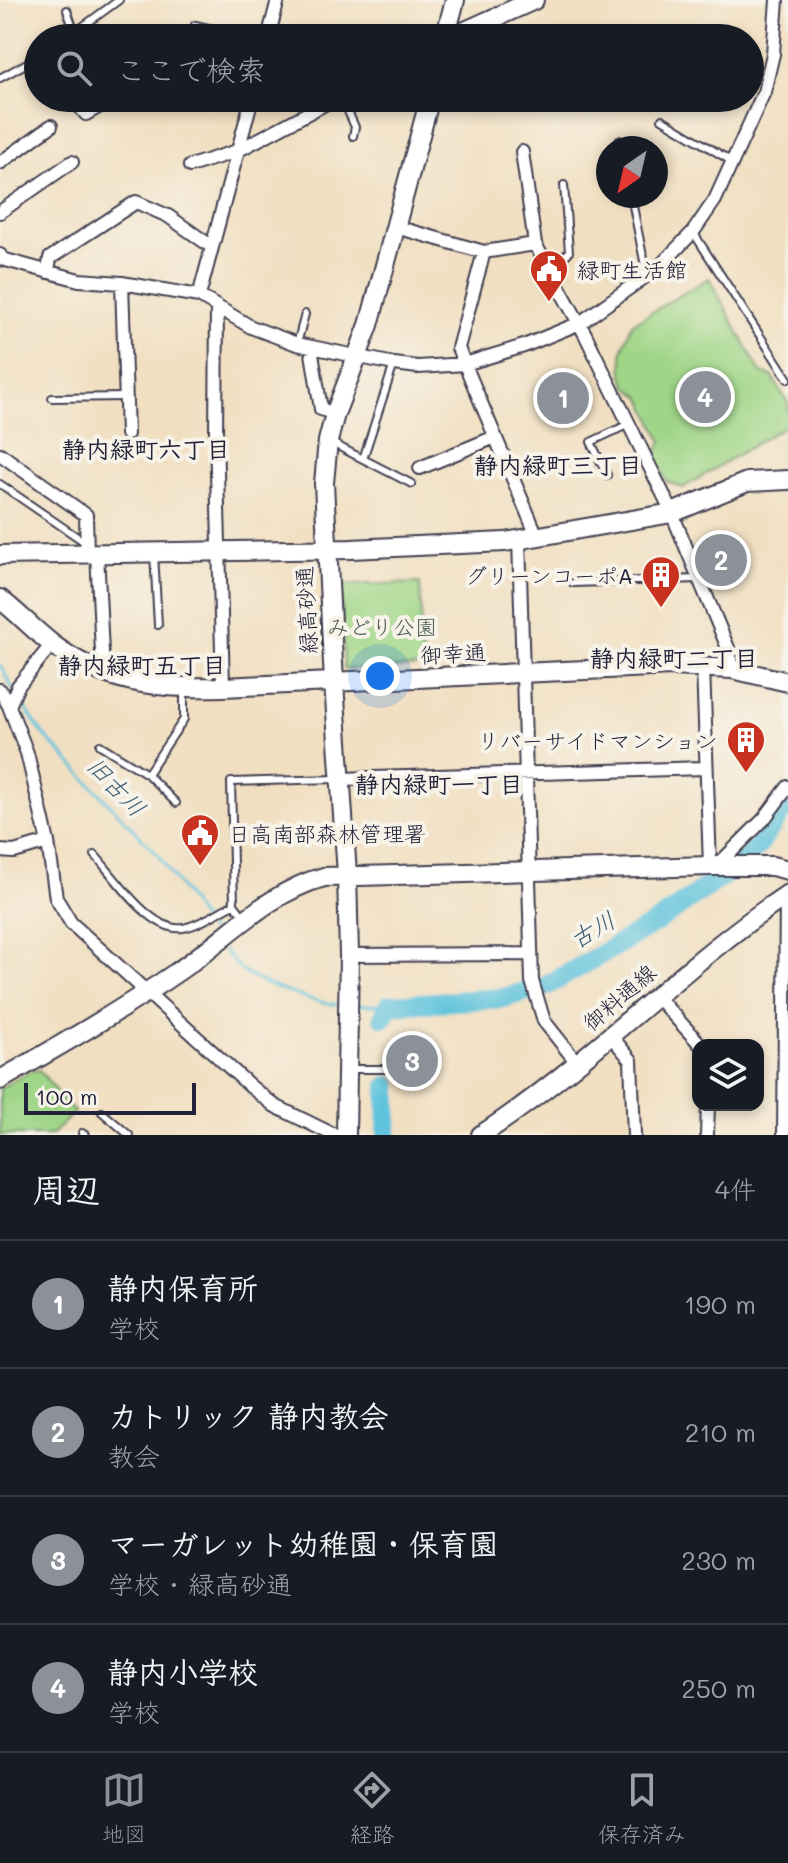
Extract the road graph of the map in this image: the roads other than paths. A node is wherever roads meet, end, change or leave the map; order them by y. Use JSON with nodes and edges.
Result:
{"nodes":[{"id":1,"x":119,"y":0,"type":"edge"},
{"id":2,"x":278,"y":0,"type":"edge"},
{"id":3,"x":455,"y":0,"type":"edge"},
{"id":4,"x":534,"y":0,"type":"edge"},
{"id":5,"x":777,"y":0,"type":"edge"},
{"id":6,"x":67,"y":10,"type":"dead end"},
{"id":7,"x":72,"y":24,"type":"edge"},
{"id":8,"x":87,"y":24,"type":"edge"},
{"id":9,"x":272,"y":24,"type":"edge"},
{"id":10,"x":451,"y":24,"type":"edge"},
{"id":11,"x":480,"y":24,"type":"edge"},
{"id":12,"x":774,"y":36,"type":"junction"},
{"id":13,"x":788,"y":38,"type":"edge"},
{"id":14,"x":24,"y":65,"type":"edge"},
{"id":15,"x":0,"y":78,"type":"edge"},
{"id":16,"x":764,"y":92,"type":"edge"},
{"id":17,"x":248,"y":112,"type":"edge"},
{"id":18,"x":304,"y":112,"type":"edge"},
{"id":19,"x":348,"y":112,"type":"edge"},
{"id":20,"x":426,"y":112,"type":"edge"},
{"id":21,"x":754,"y":112,"type":"edge"},
{"id":22,"x":662,"y":119,"type":"dead end"},
{"id":23,"x":51,"y":126,"type":"dead end"},
{"id":24,"x":353,"y":136,"type":"dead end"},
{"id":25,"x":237,"y":151,"type":"junction"},
{"id":26,"x":522,"y":152,"type":"dead end"},
{"id":27,"x":731,"y":161,"type":"junction"},
{"id":28,"x":72,"y":162,"type":"dead end"},
{"id":29,"x":0,"y":163,"type":"edge"},
{"id":30,"x":190,"y":166,"type":"dead end"},
{"id":31,"x":564,"y":185,"type":"dead end"},
{"id":32,"x":633,"y":208,"type":"edge"},
{"id":33,"x":0,"y":212,"type":"edge"},
{"id":34,"x":396,"y":227,"type":"junction"},
{"id":35,"x":693,"y":232,"type":"junction"},
{"id":36,"x":535,"y":244,"type":"junction"},
{"id":37,"x":212,"y":247,"type":"junction"},
{"id":38,"x":484,"y":252,"type":"junction"},
{"id":39,"x":1,"y":259,"type":"edge"},
{"id":40,"x":551,"y":269,"type":"junction"},
{"id":41,"x":48,"y":272,"type":"junction"},
{"id":42,"x":647,"y":276,"type":"junction"},
{"id":43,"x":122,"y":283,"type":"junction"},
{"id":44,"x":199,"y":296,"type":"junction"},
{"id":45,"x":217,"y":307,"type":"junction"},
{"id":46,"x":305,"y":314,"type":"dead end"},
{"id":47,"x":580,"y":323,"type":"junction"},
{"id":48,"x":304,"y":346,"type":"junction"},
{"id":49,"x":357,"y":357,"type":"junction"},
{"id":50,"x":394,"y":364,"type":"junction"},
{"id":51,"x":465,"y":364,"type":"junction"},
{"id":52,"x":788,"y":379,"type":"edge"},
{"id":53,"x":126,"y":397,"type":"junction"},
{"id":54,"x":52,"y":398,"type":"dead end"},
{"id":55,"x":335,"y":414,"type":"junction"},
{"id":56,"x":629,"y":424,"type":"junction"},
{"id":57,"x":127,"y":434,"type":"dead end"},
{"id":58,"x":495,"y":437,"type":"junction"},
{"id":59,"x":328,"y":441,"type":"junction"},
{"id":60,"x":0,"y":456,"type":"edge"},
{"id":61,"x":363,"y":459,"type":"junction"},
{"id":62,"x":420,"y":468,"type":"dead end"},
{"id":63,"x":607,"y":475,"type":"dead end"},
{"id":64,"x":788,"y":480,"type":"edge"},
{"id":65,"x":0,"y":484,"type":"edge"},
{"id":66,"x":412,"y":484,"type":"dead end"},
{"id":67,"x":672,"y":513,"type":"junction"},
{"id":68,"x":528,"y":538,"type":"junction"},
{"id":69,"x":327,"y":549,"type":"junction"},
{"id":70,"x":90,"y":550,"type":"junction"},
{"id":71,"x":218,"y":550,"type":"junction"},
{"id":72,"x":154,"y":552,"type":"junction"},
{"id":73,"x":0,"y":555,"type":"edge"},
{"id":74,"x":699,"y":579,"type":"junction"},
{"id":75,"x":573,"y":583,"type":"dead end"},
{"id":76,"x":2,"y":603,"type":"edge"},
{"id":77,"x":158,"y":625,"type":"dead end"},
{"id":78,"x":52,"y":644,"type":"junction"},
{"id":79,"x":703,"y":666,"type":"junction"},
{"id":80,"x":732,"y":669,"type":"junction"},
{"id":81,"x":103,"y":672,"type":"junction"},
{"id":82,"x":521,"y":674,"type":"junction"},
{"id":83,"x":788,"y":682,"type":"edge"},
{"id":84,"x":334,"y":683,"type":"junction"},
{"id":85,"x":223,"y":687,"type":"junction"},
{"id":86,"x":184,"y":689,"type":"junction"},
{"id":87,"x":0,"y":690,"type":"edge"},
{"id":88,"x":12,"y":700,"type":"junction"},
{"id":89,"x":15,"y":719,"type":"junction"},
{"id":90,"x":0,"y":725,"type":"edge"},
{"id":91,"x":100,"y":745,"type":"dead end"},
{"id":92,"x":705,"y":768,"type":"junction"},
{"id":93,"x":524,"y":773,"type":"junction"},
{"id":94,"x":147,"y":774,"type":"junction"},
{"id":95,"x":341,"y":779,"type":"junction"},
{"id":96,"x":788,"y":787,"type":"edge"},
{"id":97,"x":176,"y":803,"type":"dead end"},
{"id":98,"x":48,"y":842,"type":"junction"},
{"id":99,"x":0,"y":851,"type":"edge"},
{"id":100,"x":95,"y":855,"type":"dead end"},
{"id":101,"x":718,"y":866,"type":"junction"},
{"id":102,"x":788,"y":870,"type":"edge"},
{"id":103,"x":528,"y":871,"type":"junction"},
{"id":104,"x":347,"y":874,"type":"junction"},
{"id":105,"x":787,"y":895,"type":"edge"},
{"id":106,"x":234,"y":904,"type":"junction"},
{"id":107,"x":247,"y":920,"type":"junction"},
{"id":108,"x":530,"y":954,"type":"junction"},
{"id":109,"x":349,"y":955,"type":"junction"},
{"id":110,"x":146,"y":993,"type":"junction"},
{"id":111,"x":656,"y":996,"type":"junction"},
{"id":112,"x":611,"y":1036,"type":"junction"},
{"id":113,"x":695,"y":1039,"type":"edge"},
{"id":114,"x":412,"y":1049,"type":"dead end"},
{"id":115,"x":578,"y":1064,"type":"junction"},
{"id":116,"x":347,"y":1069,"type":"junction"},
{"id":117,"x":0,"y":1080,"type":"edge"},
{"id":118,"x":708,"y":1111,"type":"edge"},
{"id":119,"x":102,"y":1112,"type":"dead end"},
{"id":120,"x":129,"y":1135,"type":"edge"},
{"id":121,"x":334,"y":1135,"type":"edge"},
{"id":122,"x":346,"y":1135,"type":"edge"},
{"id":123,"x":481,"y":1135,"type":"edge"},
{"id":124,"x":634,"y":1135,"type":"edge"},
{"id":125,"x":707,"y":1135,"type":"edge"},
{"id":126,"x":784,"y":1135,"type":"edge"}],
"edges":[{"from":1,"to":8,"type":"lane"},
{"from":2,"to":9,"type":"street"},
{"from":3,"to":10,"type":"street"},
{"from":4,"to":11,"type":"street"},
{"from":5,"to":12,"type":"street"},
{"from":6,"to":7,"type":"lane"},
{"from":12,"to":13,"type":"street"},
{"from":12,"to":16,"type":"street"},
{"from":14,"to":15,"type":"lane"},
{"from":17,"to":25,"type":"street"},
{"from":18,"to":25,"type":"street"},
{"from":19,"to":24,"type":"lane"},
{"from":20,"to":34,"type":"street","name":"緑高砂通"},
{"from":21,"to":27,"type":"street"},
{"from":22,"to":27,"type":"lane"},
{"from":23,"to":29,"type":"street"},
{"from":25,"to":30,"type":"street"},
{"from":25,"to":37,"type":"street"},
{"from":26,"to":36,"type":"street"},
{"from":27,"to":35,"type":"street"},
{"from":28,"to":33,"type":"street"},
{"from":31,"to":40,"type":"lane"},
{"from":32,"to":42,"type":"lane"},
{"from":34,"to":38,"type":"street"},
{"from":34,"to":49,"type":"street","name":"緑高砂通"},
{"from":35,"to":42,"type":"street"},
{"from":35,"to":52,"type":"lane"},
{"from":36,"to":38,"type":"street"},
{"from":36,"to":40,"type":"street"},
{"from":37,"to":41,"type":"street"},
{"from":37,"to":44,"type":"street"},
{"from":38,"to":51,"type":"street"},
{"from":39,"to":41,"type":"street"},
{"from":40,"to":47,"type":"street"},
{"from":41,"to":43,"type":"street"},
{"from":42,"to":47,"type":"street"},
{"from":43,"to":44,"type":"street"},
{"from":43,"to":53,"type":"street"},
{"from":44,"to":45,"type":"street"},
{"from":45,"to":48,"type":"street"},
{"from":45,"to":71,"type":"street"},
{"from":46,"to":48,"type":"lane"},
{"from":47,"to":51,"type":"street"},
{"from":47,"to":56,"type":"street"},
{"from":48,"to":49,"type":"street"},
{"from":48,"to":55,"type":"street"},
{"from":49,"to":50,"type":"street"},
{"from":49,"to":55,"type":"street","name":"緑高砂通"},
{"from":50,"to":51,"type":"street"},
{"from":50,"to":61,"type":"lane"},
{"from":51,"to":58,"type":"street"},
{"from":53,"to":54,"type":"lane"},
{"from":53,"to":57,"type":"street"},
{"from":55,"to":59,"type":"street","name":"緑高砂通"},
{"from":56,"to":63,"type":"lane"},
{"from":56,"to":67,"type":"street"},
{"from":58,"to":62,"type":"street"},
{"from":58,"to":68,"type":"street"},
{"from":59,"to":61,"type":"lane"},
{"from":59,"to":69,"type":"street","name":"緑高砂通"},
{"from":60,"to":70,"type":"street"},
{"from":61,"to":66,"type":"lane"},
{"from":64,"to":67,"type":"street"},
{"from":65,"to":70,"type":"lane"},
{"from":67,"to":68,"type":"street"},
{"from":67,"to":74,"type":"street"},
{"from":68,"to":69,"type":"street"},
{"from":68,"to":82,"type":"street"},
{"from":69,"to":71,"type":"street"},
{"from":69,"to":84,"type":"street","name":"緑高砂通"},
{"from":70,"to":72,"type":"street"},
{"from":70,"to":73,"type":"street"},
{"from":70,"to":81,"type":"street"},
{"from":71,"to":72,"type":"street"},
{"from":71,"to":85,"type":"street"},
{"from":72,"to":77,"type":"lane"},
{"from":74,"to":75,"type":"lane"},
{"from":74,"to":80,"type":"street"},
{"from":76,"to":78,"type":"street","name":"御幸通"},
{"from":78,"to":81,"type":"street","name":"御幸通"},
{"from":78,"to":88,"type":"street"},
{"from":79,"to":80,"type":"street","name":"御幸通"},
{"from":79,"to":82,"type":"street","name":"御幸通"},
{"from":79,"to":92,"type":"street"},
{"from":80,"to":83,"type":"street","name":"御幸通"},
{"from":81,"to":86,"type":"street","name":"御幸通"},
{"from":82,"to":84,"type":"street","name":"御幸通"},
{"from":82,"to":93,"type":"street"},
{"from":84,"to":85,"type":"street","name":"御幸通"},
{"from":84,"to":95,"type":"street","name":"緑高砂通"},
{"from":85,"to":86,"type":"street","name":"御幸通"},
{"from":86,"to":94,"type":"lane"},
{"from":87,"to":88,"type":"street"},
{"from":88,"to":89,"type":"street"},
{"from":89,"to":90,"type":"street"},
{"from":89,"to":98,"type":"street"},
{"from":91,"to":94,"type":"lane"},
{"from":92,"to":93,"type":"street"},
{"from":92,"to":101,"type":"street"},
{"from":93,"to":95,"type":"street"},
{"from":93,"to":103,"type":"street"},
{"from":94,"to":97,"type":"lane"},
{"from":95,"to":104,"type":"street","name":"緑高砂通"},
{"from":95,"to":106,"type":"lane"},
{"from":96,"to":101,"type":"street"},
{"from":98,"to":99,"type":"street"},
{"from":98,"to":110,"type":"street"},
{"from":100,"to":106,"type":"lane"},
{"from":101,"to":102,"type":"street"},
{"from":101,"to":103,"type":"street"},
{"from":103,"to":104,"type":"street"},
{"from":103,"to":108,"type":"street"},
{"from":104,"to":107,"type":"street"},
{"from":104,"to":109,"type":"street","name":"緑高砂通"},
{"from":105,"to":111,"type":"street","name":"御料通線"},
{"from":105,"to":126,"type":"street"},
{"from":106,"to":107,"type":"lane"},
{"from":107,"to":110,"type":"street"},
{"from":108,"to":109,"type":"street"},
{"from":108,"to":115,"type":"street"},
{"from":109,"to":116,"type":"street","name":"緑高砂通"},
{"from":110,"to":117,"type":"street"},
{"from":110,"to":121,"type":"street"},
{"from":111,"to":112,"type":"street","name":"御料通線"},
{"from":111,"to":113,"type":"street"},
{"from":112,"to":115,"type":"street","name":"御料通線"},
{"from":112,"to":124,"type":"street"},
{"from":114,"to":116,"type":"lane"},
{"from":115,"to":123,"type":"street","name":"御料通線"},
{"from":116,"to":122,"type":"street","name":"緑高砂通"},
{"from":118,"to":125,"type":"street"},
{"from":119,"to":120,"type":"lane"}]}
